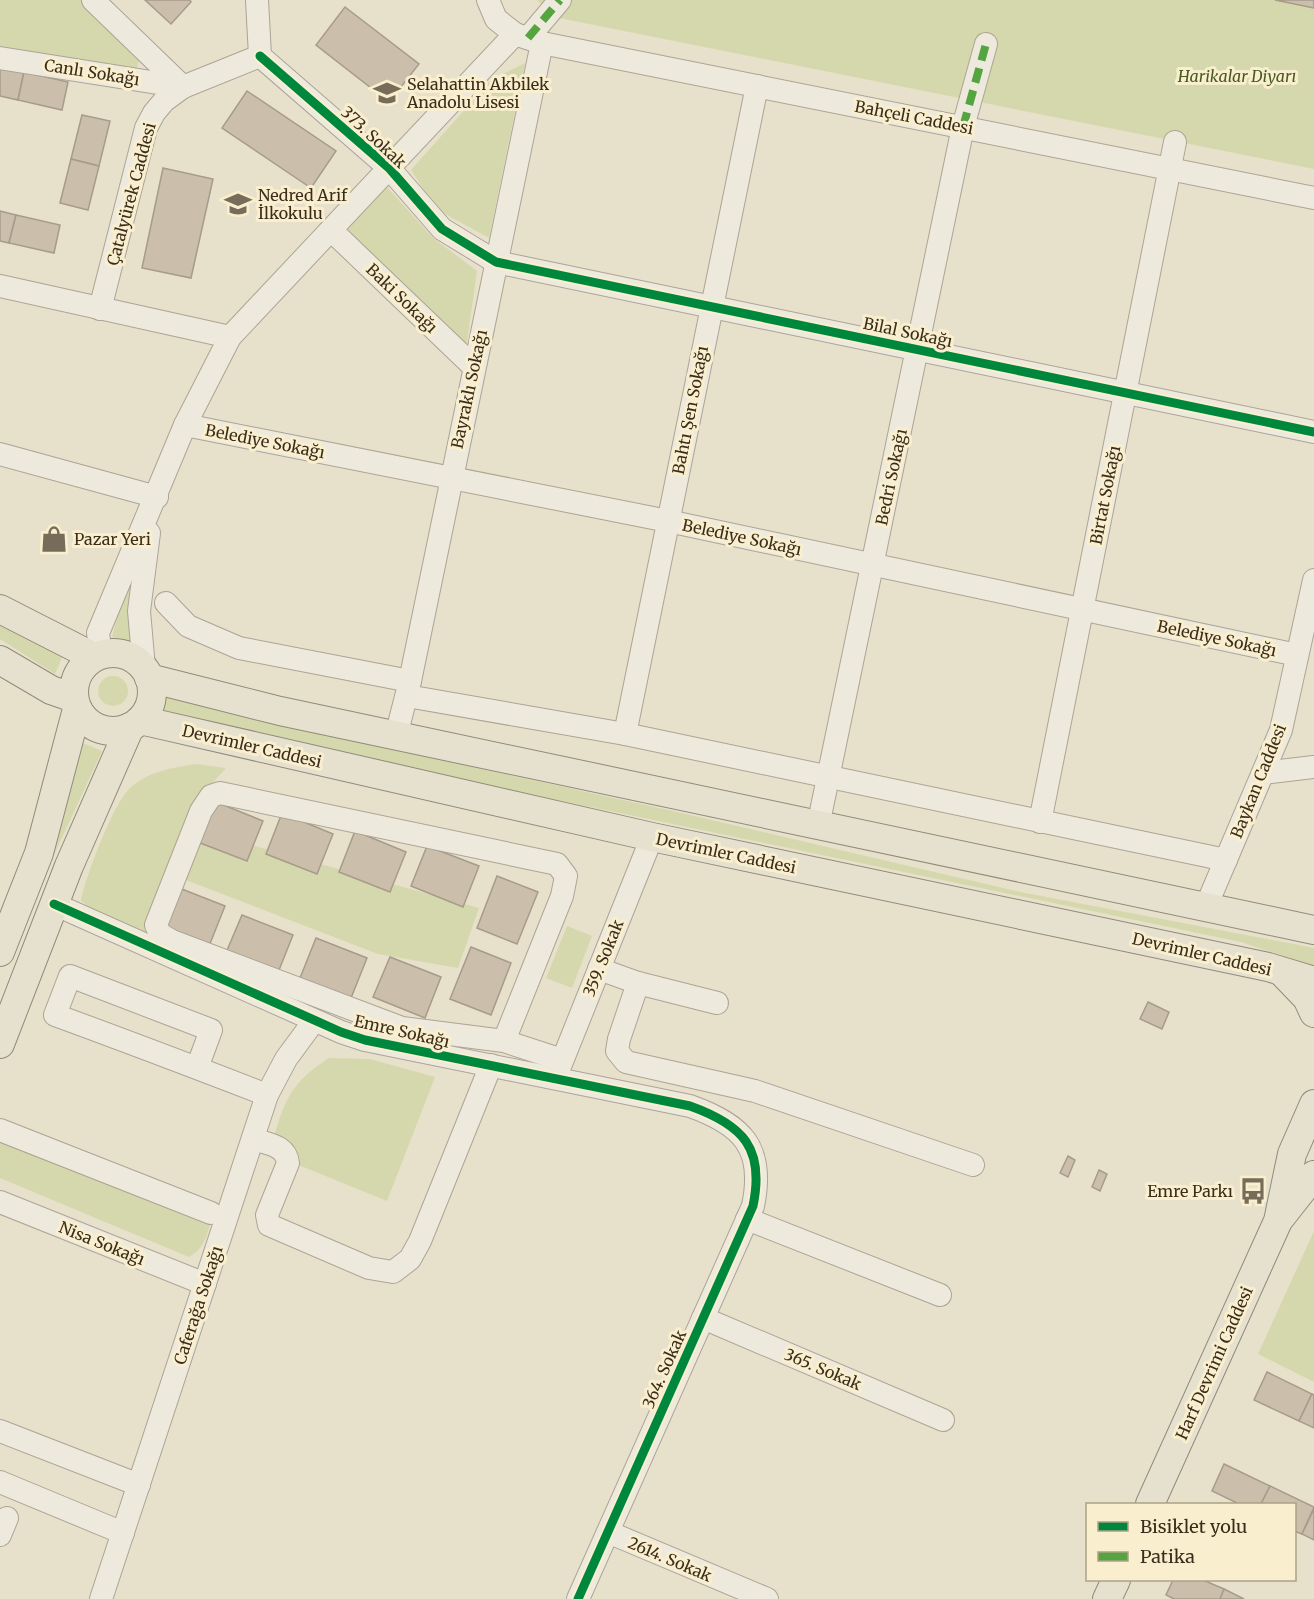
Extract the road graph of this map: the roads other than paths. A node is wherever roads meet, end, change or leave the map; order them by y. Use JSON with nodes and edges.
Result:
{"nodes":[{"id":1,"x":93,"y":0,"type":"edge"},
{"id":2,"x":257,"y":0,"type":"edge"},
{"id":3,"x":488,"y":0,"type":"edge"},
{"id":4,"x":560,"y":0,"type":"edge"},
{"id":5,"x":528,"y":38,"type":"junction"},
{"id":6,"x":986,"y":44,"type":"dead end"},
{"id":7,"x":260,"y":56,"type":"junction"},
{"id":8,"x":0,"y":58,"type":"edge"},
{"id":9,"x":756,"y":86,"type":"junction"},
{"id":10,"x":183,"y":87,"type":"junction"},
{"id":11,"x":963,"y":127,"type":"junction"},
{"id":12,"x":1175,"y":142,"type":"dead end"},
{"id":13,"x":389,"y":168,"type":"junction"},
{"id":14,"x":1169,"y":169,"type":"junction"},
{"id":15,"x":1314,"y":198,"type":"edge"},
{"id":16,"x":331,"y":230,"type":"junction"},
{"id":17,"x":496,"y":262,"type":"junction"},
{"id":18,"x":0,"y":286,"type":"edge"},
{"id":19,"x":711,"y":306,"type":"junction"},
{"id":20,"x":100,"y":309,"type":"junction"},
{"id":21,"x":230,"y":337,"type":"junction"},
{"id":22,"x":917,"y":349,"type":"junction"},
{"id":23,"x":474,"y":367,"type":"junction"},
{"id":24,"x":1125,"y":392,"type":"junction"},
{"id":25,"x":185,"y":425,"type":"junction"},
{"id":26,"x":1314,"y":432,"type":"edge"},
{"id":27,"x":0,"y":453,"type":"edge"},
{"id":28,"x":451,"y":477,"type":"junction"},
{"id":29,"x":155,"y":502,"type":"junction"},
{"id":30,"x":668,"y":521,"type":"junction"},
{"id":31,"x":873,"y":565,"type":"junction"},
{"id":32,"x":1314,"y":580,"type":"edge"},
{"id":33,"x":166,"y":603,"type":"dead end"},
{"id":34,"x":0,"y":609,"type":"edge"},
{"id":35,"x":1082,"y":610,"type":"junction"},
{"id":36,"x":1297,"y":655,"type":"junction"},
{"id":37,"x":98,"y":656,"type":"junction"},
{"id":38,"x":0,"y":660,"type":"edge"},
{"id":39,"x":147,"y":673,"type":"junction"},
{"id":40,"x":409,"y":689,"type":"junction"},
{"id":41,"x":76,"y":704,"type":"junction"},
{"id":42,"x":135,"y":724,"type":"junction"},
{"id":43,"x":625,"y":734,"type":"junction"},
{"id":44,"x":396,"y":736,"type":"junction"},
{"id":45,"x":1314,"y":767,"type":"edge"},
{"id":46,"x":1263,"y":773,"type":"junction"},
{"id":47,"x":829,"y":777,"type":"junction"},
{"id":48,"x":1040,"y":822,"type":"junction"},
{"id":49,"x":818,"y":826,"type":"junction"},
{"id":50,"x":652,"y":837,"type":"junction"},
{"id":51,"x":1226,"y":860,"type":"junction"},
{"id":52,"x":54,"y":904,"type":"junction"},
{"id":53,"x":1205,"y":909,"type":"junction"},
{"id":54,"x":1314,"y":930,"type":"edge"},
{"id":55,"x":0,"y":952,"type":"edge"},
{"id":56,"x":599,"y":969,"type":"junction"},
{"id":57,"x":1282,"y":972,"type":"junction"},
{"id":58,"x":1314,"y":981,"type":"edge"},
{"id":59,"x":638,"y":983,"type":"junction"},
{"id":60,"x":717,"y":1003,"type":"dead end"},
{"id":61,"x":1314,"y":1013,"type":"edge"},
{"id":62,"x":314,"y":1021,"type":"junction"},
{"id":63,"x":504,"y":1041,"type":"junction"},
{"id":64,"x":0,"y":1044,"type":"edge"},
{"id":65,"x":491,"y":1065,"type":"junction"},
{"id":66,"x":197,"y":1068,"type":"junction"},
{"id":67,"x":559,"y":1069,"type":"junction"},
{"id":68,"x":267,"y":1095,"type":"junction"},
{"id":69,"x":1314,"y":1104,"type":"edge"},
{"id":70,"x":0,"y":1130,"type":"edge"},
{"id":71,"x":253,"y":1139,"type":"junction"},
{"id":72,"x":751,"y":1148,"type":"joint"},
{"id":73,"x":973,"y":1165,"type":"dead end"},
{"id":74,"x":1314,"y":1175,"type":"edge"},
{"id":75,"x":0,"y":1202,"type":"edge"},
{"id":76,"x":211,"y":1213,"type":"dead end"},
{"id":77,"x":747,"y":1219,"type":"junction"},
{"id":78,"x":1278,"y":1221,"type":"junction"},
{"id":79,"x":205,"y":1284,"type":"junction"},
{"id":80,"x":940,"y":1295,"type":"dead end"},
{"id":81,"x":703,"y":1318,"type":"junction"},
{"id":82,"x":944,"y":1420,"type":"dead end"},
{"id":83,"x":0,"y":1431,"type":"edge"},
{"id":84,"x":0,"y":1482,"type":"edge"},
{"id":85,"x":139,"y":1485,"type":"junction"},
{"id":86,"x":1150,"y":1503,"type":"edge"},
{"id":87,"x":608,"y":1532,"type":"junction"},
{"id":88,"x":123,"y":1533,"type":"junction"},
{"id":89,"x":1116,"y":1581,"type":"edge"},
{"id":90,"x":101,"y":1599,"type":"edge"},
{"id":91,"x":578,"y":1599,"type":"edge"},
{"id":92,"x":766,"y":1599,"type":"edge"},
{"id":93,"x":1107,"y":1599,"type":"edge"}],
"edges":[{"from":1,"to":10,"type":"street"},
{"from":2,"to":7,"type":"street"},
{"from":3,"to":5,"type":"street"},
{"from":4,"to":5,"type":"street"},
{"from":5,"to":9,"type":"street","name":"Bahçeli Caddesi"},
{"from":5,"to":13,"type":"street"},
{"from":5,"to":17,"type":"street","name":"Bayraklı Sokağı"},
{"from":6,"to":11,"type":"street","name":"Bedri Sokağı"},
{"from":7,"to":10,"type":"street","name":"Çatalyürek Caddesi"},
{"from":7,"to":13,"type":"street","name":"373. Sokak"},
{"from":8,"to":10,"type":"street","name":"Canlı Sokağı"},
{"from":9,"to":11,"type":"street","name":"Bahçeli Caddesi"},
{"from":9,"to":19,"type":"street","name":"Bahtı Şen Sokağı"},
{"from":10,"to":20,"type":"street","name":"Çatalyürek Caddesi"},
{"from":11,"to":14,"type":"street","name":"Bahçeli Caddesi"},
{"from":11,"to":22,"type":"street","name":"Bedri Sokağı"},
{"from":12,"to":14,"type":"street","name":"Birtat Sokağı"},
{"from":13,"to":16,"type":"street"},
{"from":13,"to":17,"type":"street","name":"373. Sokak"},
{"from":14,"to":15,"type":"street","name":"Bahçeli Caddesi"},
{"from":14,"to":24,"type":"street","name":"Birtat Sokağı"},
{"from":16,"to":21,"type":"street"},
{"from":16,"to":23,"type":"street","name":"Baki Sokağı"},
{"from":17,"to":19,"type":"street","name":"Bilal Sokağı"},
{"from":17,"to":23,"type":"street","name":"Bayraklı Sokağı"},
{"from":18,"to":20,"type":"street"},
{"from":19,"to":22,"type":"street","name":"Bilal Sokağı"},
{"from":19,"to":30,"type":"street","name":"Bahtı Şen Sokağı"},
{"from":20,"to":21,"type":"street"},
{"from":21,"to":25,"type":"street"},
{"from":22,"to":24,"type":"street","name":"Bilal Sokağı"},
{"from":22,"to":31,"type":"street","name":"Bedri Sokağı"},
{"from":23,"to":28,"type":"street","name":"Bayraklı Sokağı"},
{"from":24,"to":26,"type":"street","name":"Bilal Sokağı"},
{"from":24,"to":35,"type":"street","name":"Birtat Sokağı"},
{"from":25,"to":28,"type":"street","name":"Belediye Sokağı"},
{"from":25,"to":29,"type":"street"},
{"from":27,"to":29,"type":"street"},
{"from":28,"to":30,"type":"street","name":"Belediye Sokağı"},
{"from":28,"to":40,"type":"street","name":"Bayraklı Sokağı"},
{"from":29,"to":37,"type":"street"},
{"from":29,"to":39,"type":"street"},
{"from":30,"to":31,"type":"street","name":"Belediye Sokağı"},
{"from":30,"to":43,"type":"street","name":"Bahtı Şen Sokağı"},
{"from":31,"to":35,"type":"street","name":"Belediye Sokağı"},
{"from":31,"to":47,"type":"street","name":"Bedri Sokağı"},
{"from":32,"to":36,"type":"street","name":"Baykan Caddesi"},
{"from":33,"to":40,"type":"street"},
{"from":34,"to":37,"type":"main road"},
{"from":35,"to":36,"type":"street","name":"Belediye Sokağı"},
{"from":35,"to":48,"type":"street","name":"Birtat Sokağı"},
{"from":36,"to":46,"type":"street","name":"Baykan Caddesi"},
{"from":37,"to":39,"type":"main road"},
{"from":37,"to":41,"type":"main road"},
{"from":38,"to":41,"type":"main road"},
{"from":39,"to":42,"type":"main road"},
{"from":39,"to":44,"type":"main road"},
{"from":40,"to":43,"type":"street"},
{"from":40,"to":44,"type":"street","name":"Bayraklı Sokağı"},
{"from":41,"to":42,"type":"main road"},
{"from":41,"to":55,"type":"main road"},
{"from":42,"to":50,"type":"main road","name":"Devrimler Caddesi"},
{"from":42,"to":52,"type":"main road"},
{"from":43,"to":47,"type":"street"},
{"from":44,"to":49,"type":"main road"},
{"from":45,"to":46,"type":"street"},
{"from":46,"to":51,"type":"street","name":"Baykan Caddesi"},
{"from":47,"to":48,"type":"street"},
{"from":47,"to":49,"type":"street","name":"Bedri Sokağı"},
{"from":48,"to":51,"type":"street"},
{"from":49,"to":53,"type":"main road"},
{"from":50,"to":56,"type":"street","name":"359. Sokak"},
{"from":50,"to":57,"type":"main road","name":"Devrimler Caddesi"},
{"from":51,"to":53,"type":"street","name":"Baykan Caddesi"},
{"from":52,"to":62,"type":"street","name":"Emre Sokağı"},
{"from":52,"to":64,"type":"main road"},
{"from":53,"to":54,"type":"main road"},
{"from":56,"to":59,"type":"street"},
{"from":56,"to":67,"type":"street","name":"359. Sokak"},
{"from":57,"to":58,"type":"main road","name":"Devrimler Caddesi"},
{"from":57,"to":61,"type":"main road"},
{"from":59,"to":60,"type":"street"},
{"from":59,"to":73,"type":"street"},
{"from":62,"to":65,"type":"street","name":"Emre Sokağı"},
{"from":62,"to":68,"type":"street","name":"Caferağa Sokağı"},
{"from":63,"to":63,"type":"street"},
{"from":63,"to":67,"type":"street"},
{"from":65,"to":67,"type":"street","name":"Emre Sokağı"},
{"from":65,"to":71,"type":"street"},
{"from":66,"to":66,"type":"street"},
{"from":66,"to":68,"type":"street"},
{"from":67,"to":72,"type":"street","name":"Emre Sokağı"},
{"from":68,"to":71,"type":"street","name":"Caferağa Sokağı"},
{"from":69,"to":78,"type":"main road","name":"Harf Devrimi Caddesi"},
{"from":70,"to":76,"type":"street"},
{"from":71,"to":79,"type":"street","name":"Caferağa Sokağı"},
{"from":72,"to":77,"type":"street","name":"364. Sokak"},
{"from":74,"to":78,"type":"main road","name":"Harf Devrimi Caddesi"},
{"from":75,"to":79,"type":"street","name":"Nisa Sokağı"},
{"from":77,"to":80,"type":"street"},
{"from":77,"to":81,"type":"street","name":"364. Sokak"},
{"from":78,"to":86,"type":"main road","name":"Harf Devrimi Caddesi"},
{"from":79,"to":85,"type":"street","name":"Caferağa Sokağı"},
{"from":81,"to":82,"type":"street","name":"365. Sokak"},
{"from":81,"to":87,"type":"street","name":"364. Sokak"},
{"from":83,"to":85,"type":"street"},
{"from":84,"to":88,"type":"street"},
{"from":85,"to":88,"type":"street","name":"Caferağa Sokağı"},
{"from":87,"to":91,"type":"street","name":"364. Sokak"},
{"from":87,"to":92,"type":"street","name":"2614. Sokak"},
{"from":88,"to":90,"type":"street","name":"Caferağa Sokağı"},
{"from":89,"to":93,"type":"main road"}]}
